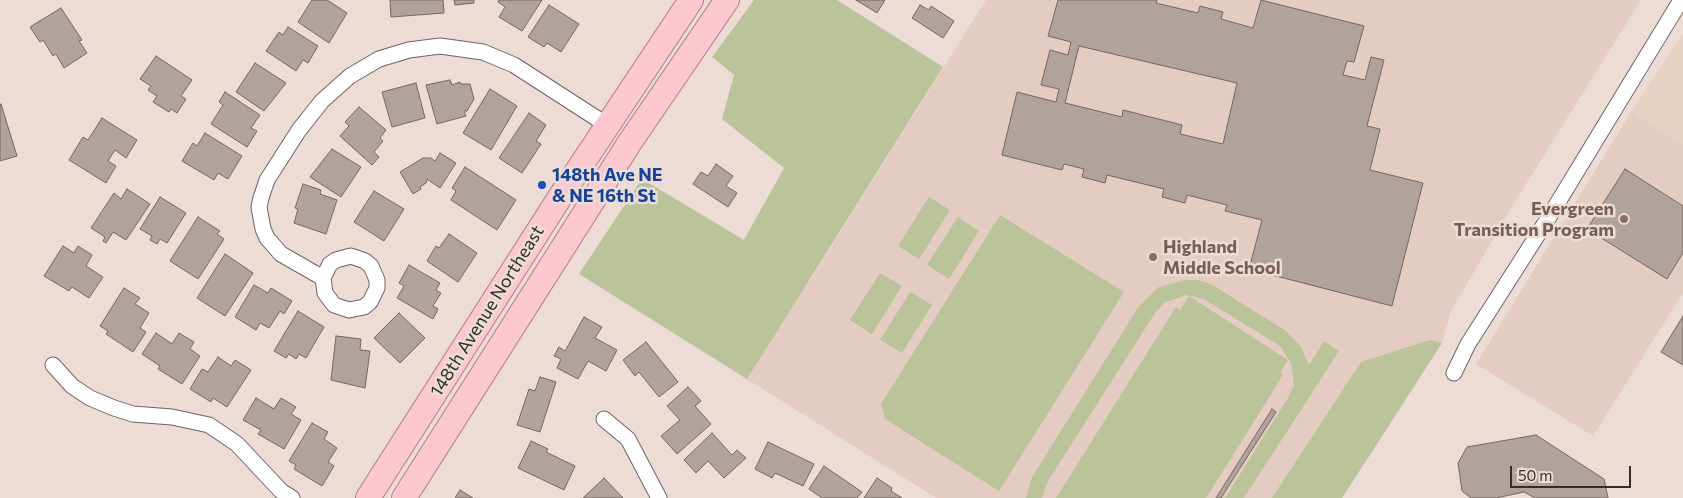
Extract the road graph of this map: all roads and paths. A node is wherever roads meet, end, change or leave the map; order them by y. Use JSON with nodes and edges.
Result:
{"nodes":[{"id":1,"x":691,"y":0,"type":"edge"},
{"id":2,"x":727,"y":0,"type":"edge"},
{"id":3,"x":1681,"y":0,"type":"edge"},
{"id":4,"x":625,"y":99,"type":"junction"},
{"id":5,"x":607,"y":125,"type":"junction"},
{"id":6,"x":616,"y":164,"type":"junction"},
{"id":7,"x":323,"y":278,"type":"dead end"},
{"id":8,"x":53,"y":365,"type":"dead end"},
{"id":9,"x":1454,"y":373,"type":"dead end"},
{"id":10,"x":604,"y":419,"type":"dead end"},
{"id":11,"x":292,"y":498,"type":"edge"},
{"id":12,"x":368,"y":498,"type":"edge"},
{"id":13,"x":404,"y":498,"type":"edge"},
{"id":14,"x":659,"y":498,"type":"edge"}],
"edges":[{"from":1,"to":4,"type":"main road","name":"148th Avenue Northeast"},
{"from":2,"to":6,"type":"main road","name":"148th Avenue Northeast"},
{"from":3,"to":9,"type":"street"},
{"from":4,"to":5,"type":"main road","name":"148th Avenue Northeast"},
{"from":4,"to":6,"type":"main road"},
{"from":5,"to":7,"type":"street"},
{"from":5,"to":12,"type":"main road","name":"148th Avenue Northeast"},
{"from":6,"to":13,"type":"main road","name":"148th Avenue Northeast"},
{"from":8,"to":11,"type":"street"},
{"from":10,"to":14,"type":"street"}]}
